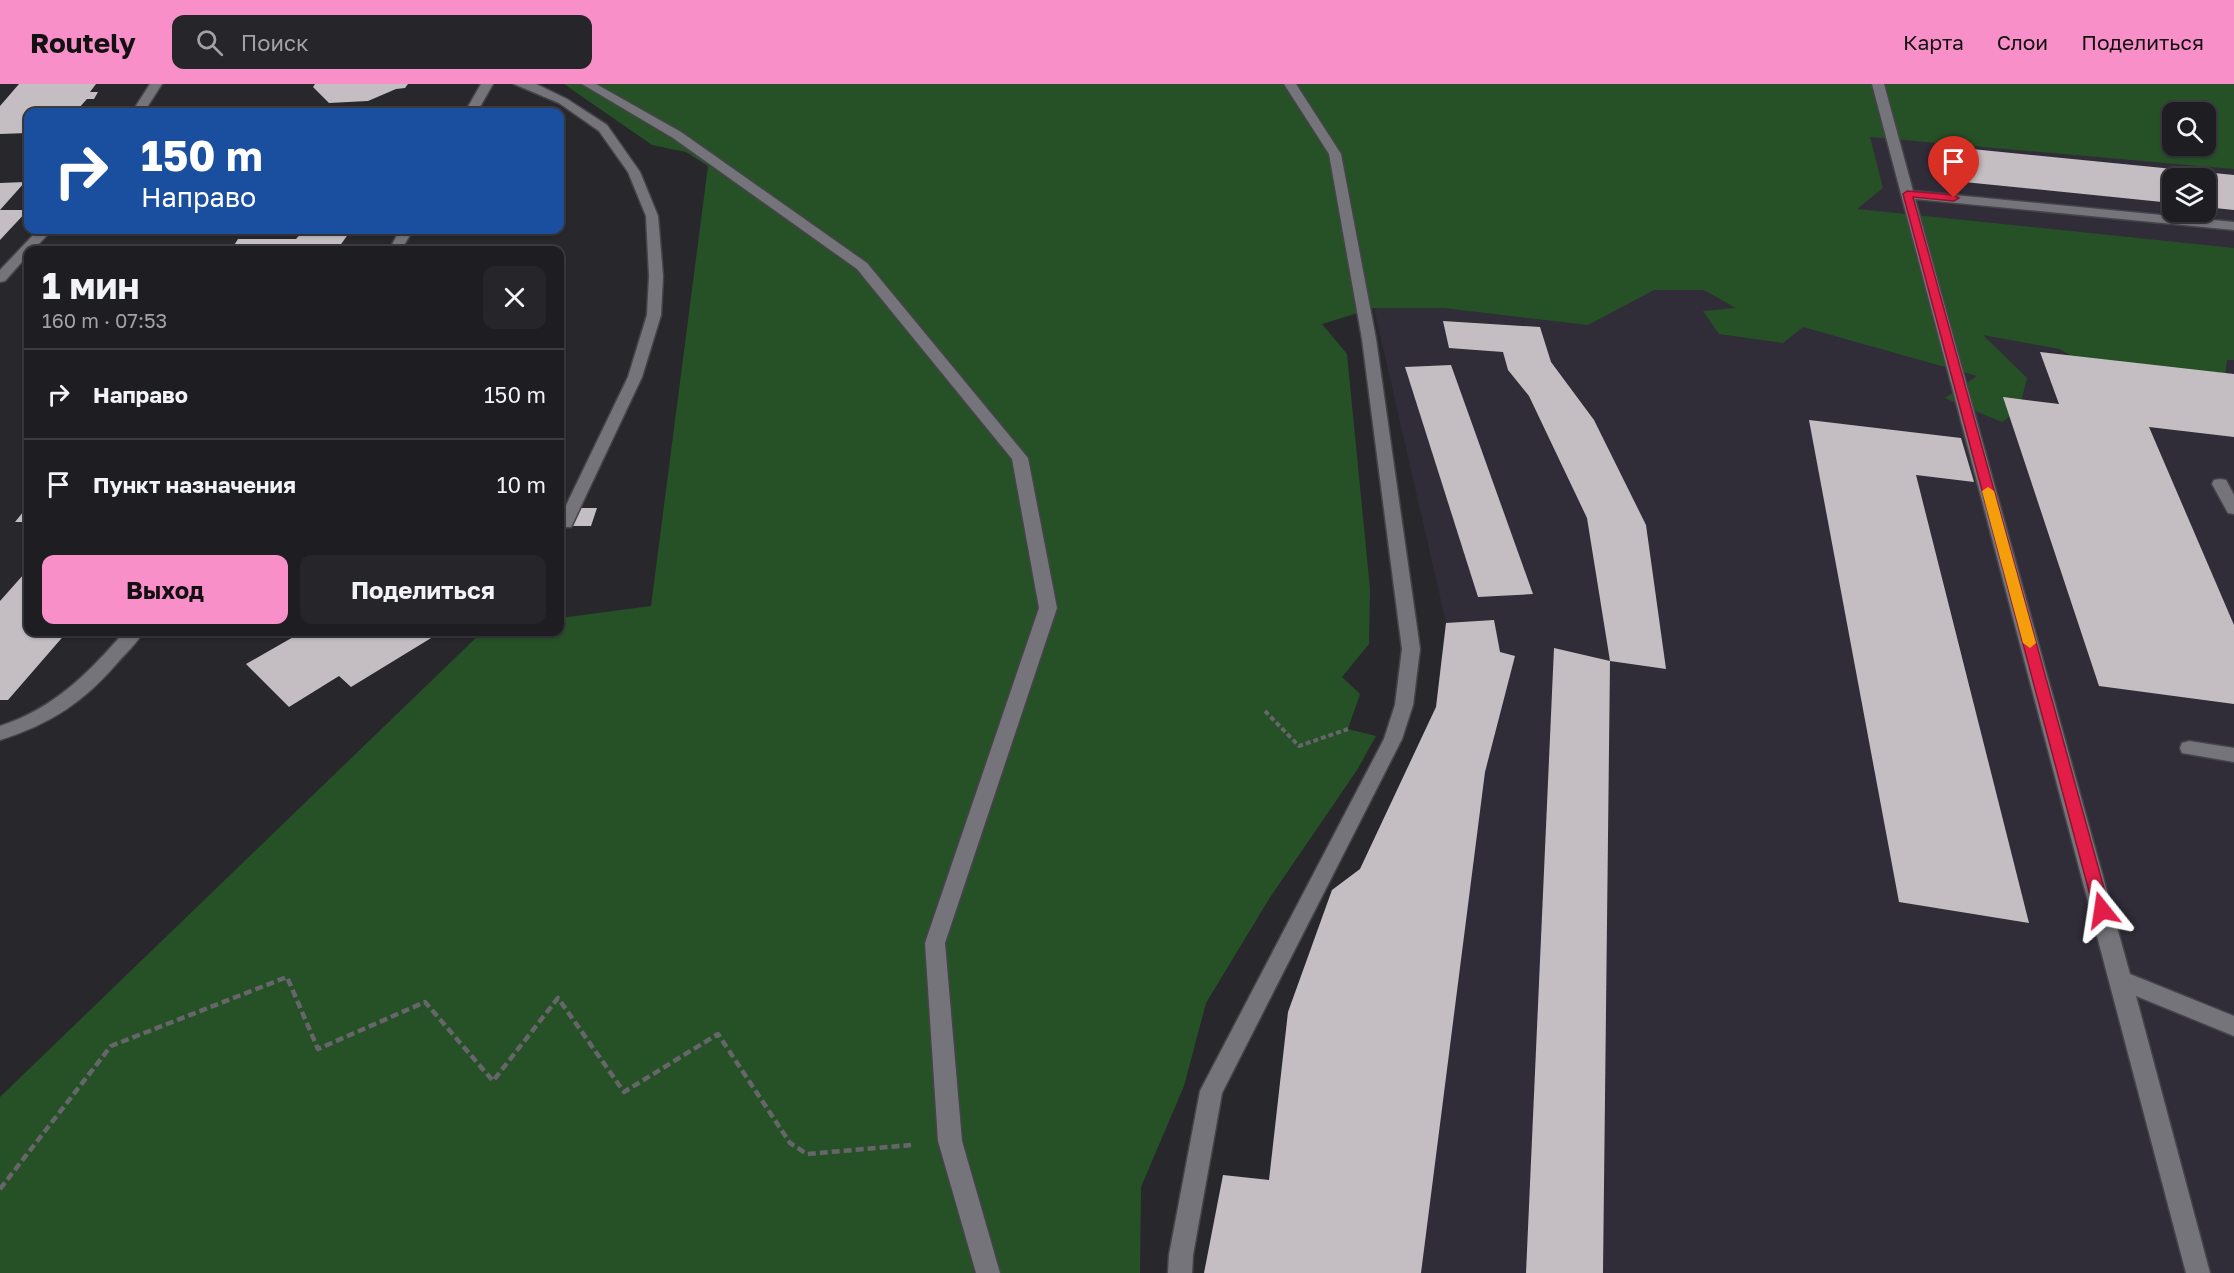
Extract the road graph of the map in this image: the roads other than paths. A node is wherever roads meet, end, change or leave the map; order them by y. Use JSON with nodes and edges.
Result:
{"nodes":[{"id":1,"x":156,"y":84,"type":"edge"},
{"id":2,"x":487,"y":84,"type":"edge"},
{"id":3,"x":520,"y":84,"type":"edge"},
{"id":4,"x":588,"y":84,"type":"edge"},
{"id":5,"x":1290,"y":84,"type":"edge"},
{"id":6,"x":1878,"y":84,"type":"edge"},
{"id":7,"x":141,"y":108,"type":"edge"},
{"id":8,"x":473,"y":108,"type":"edge"},
{"id":9,"x":1907,"y":194,"type":"junction"},
{"id":10,"x":2234,"y":226,"type":"edge"},
{"id":11,"x":41,"y":234,"type":"edge"},
{"id":12,"x":30,"y":246,"type":"edge"},
{"id":13,"x":24,"y":252,"type":"edge"},
{"id":14,"x":0,"y":278,"type":"edge"},
{"id":15,"x":2220,"y":484,"type":"dead end"},
{"id":16,"x":2234,"y":509,"type":"edge"},
{"id":17,"x":565,"y":523,"type":"dead end"},
{"id":18,"x":130,"y":636,"type":"edge"},
{"id":19,"x":0,"y":733,"type":"edge"},
{"id":20,"x":2189,"y":748,"type":"dead end"},
{"id":21,"x":2234,"y":755,"type":"edge"},
{"id":22,"x":2121,"y":980,"type":"junction"},
{"id":23,"x":2234,"y":1026,"type":"edge"},
{"id":24,"x":988,"y":1273,"type":"edge"},
{"id":25,"x":1180,"y":1273,"type":"edge"},
{"id":26,"x":2198,"y":1273,"type":"edge"}],
"edges":[{"from":1,"to":7,"type":"lane"},
{"from":2,"to":8,"type":"lane"},
{"from":3,"to":17,"type":"lane"},
{"from":4,"to":24,"type":"lane"},
{"from":5,"to":25,"type":"lane"},
{"from":6,"to":9,"type":"lane"},
{"from":9,"to":10,"type":"lane"},
{"from":9,"to":22,"type":"lane"},
{"from":11,"to":12,"type":"lane"},
{"from":13,"to":14,"type":"lane"},
{"from":15,"to":16,"type":"lane"},
{"from":18,"to":19,"type":"lane"},
{"from":20,"to":21,"type":"lane"},
{"from":22,"to":23,"type":"lane"},
{"from":22,"to":26,"type":"lane"}]}
